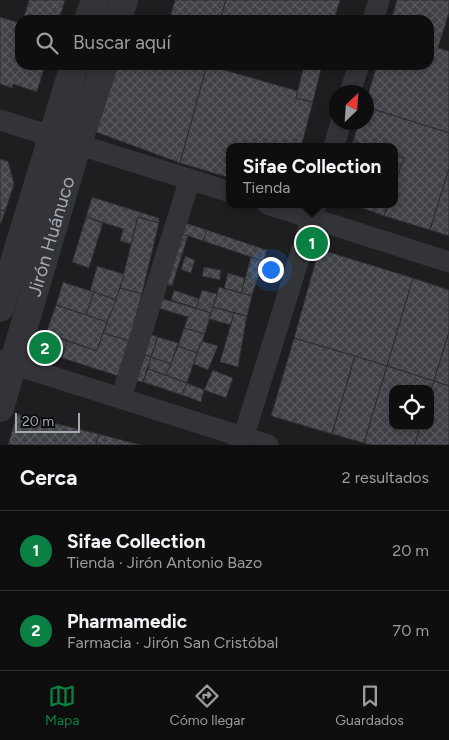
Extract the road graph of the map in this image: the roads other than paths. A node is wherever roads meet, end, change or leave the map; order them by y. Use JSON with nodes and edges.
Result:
{"nodes":[{"id":1,"x":95,"y":0,"type":"edge"},
{"id":2,"x":124,"y":0,"type":"edge"},
{"id":3,"x":379,"y":0,"type":"edge"},
{"id":4,"x":90,"y":15,"type":"edge"},
{"id":5,"x":120,"y":15,"type":"edge"},
{"id":6,"x":374,"y":15,"type":"edge"},
{"id":7,"x":72,"y":70,"type":"edge"},
{"id":8,"x":102,"y":70,"type":"edge"},
{"id":9,"x":357,"y":70,"type":"edge"},
{"id":10,"x":352,"y":85,"type":"edge"},
{"id":11,"x":0,"y":120,"type":"edge"},
{"id":12,"x":339,"y":130,"type":"edge"},
{"id":13,"x":51,"y":135,"type":"junction"},
{"id":14,"x":78,"y":143,"type":"junction"},
{"id":15,"x":335,"y":143,"type":"edge"},
{"id":16,"x":190,"y":179,"type":"junction"},
{"id":17,"x":226,"y":191,"type":"edge"},
{"id":18,"x":294,"y":208,"type":"edge"},
{"id":19,"x":314,"y":211,"type":"edge"},
{"id":20,"x":449,"y":262,"type":"edge"},
{"id":21,"x":0,"y":308,"type":"edge"},
{"id":22,"x":7,"y":362,"type":"edge"},
{"id":23,"x":121,"y":398,"type":"junction"},
{"id":24,"x":0,"y":408,"type":"edge"},
{"id":25,"x":242,"y":441,"type":"edge"},
{"id":26,"x":268,"y":445,"type":"edge"}],
"edges":[{"from":1,"to":4,"type":"street"},
{"from":2,"to":5,"type":"street"},
{"from":3,"to":6,"type":"street"},
{"from":7,"to":13,"type":"street","name":"Jirón Huánuco"},
{"from":8,"to":14,"type":"street","name":"Jirón Huánuco"},
{"from":9,"to":10,"type":"street"},
{"from":11,"to":13,"type":"street"},
{"from":12,"to":15,"type":"street"},
{"from":13,"to":14,"type":"street"},
{"from":13,"to":21,"type":"street","name":"Jirón Huánuco"},
{"from":14,"to":16,"type":"street"},
{"from":14,"to":22,"type":"street","name":"Jirón Huánuco"},
{"from":16,"to":17,"type":"street"},
{"from":16,"to":23,"type":"street"},
{"from":18,"to":19,"type":"street"},
{"from":19,"to":20,"type":"street"},
{"from":19,"to":25,"type":"street"},
{"from":22,"to":23,"type":"street"},
{"from":22,"to":24,"type":"street","name":"Jirón Huánuco"},
{"from":23,"to":25,"type":"street"},
{"from":25,"to":26,"type":"street"}]}
